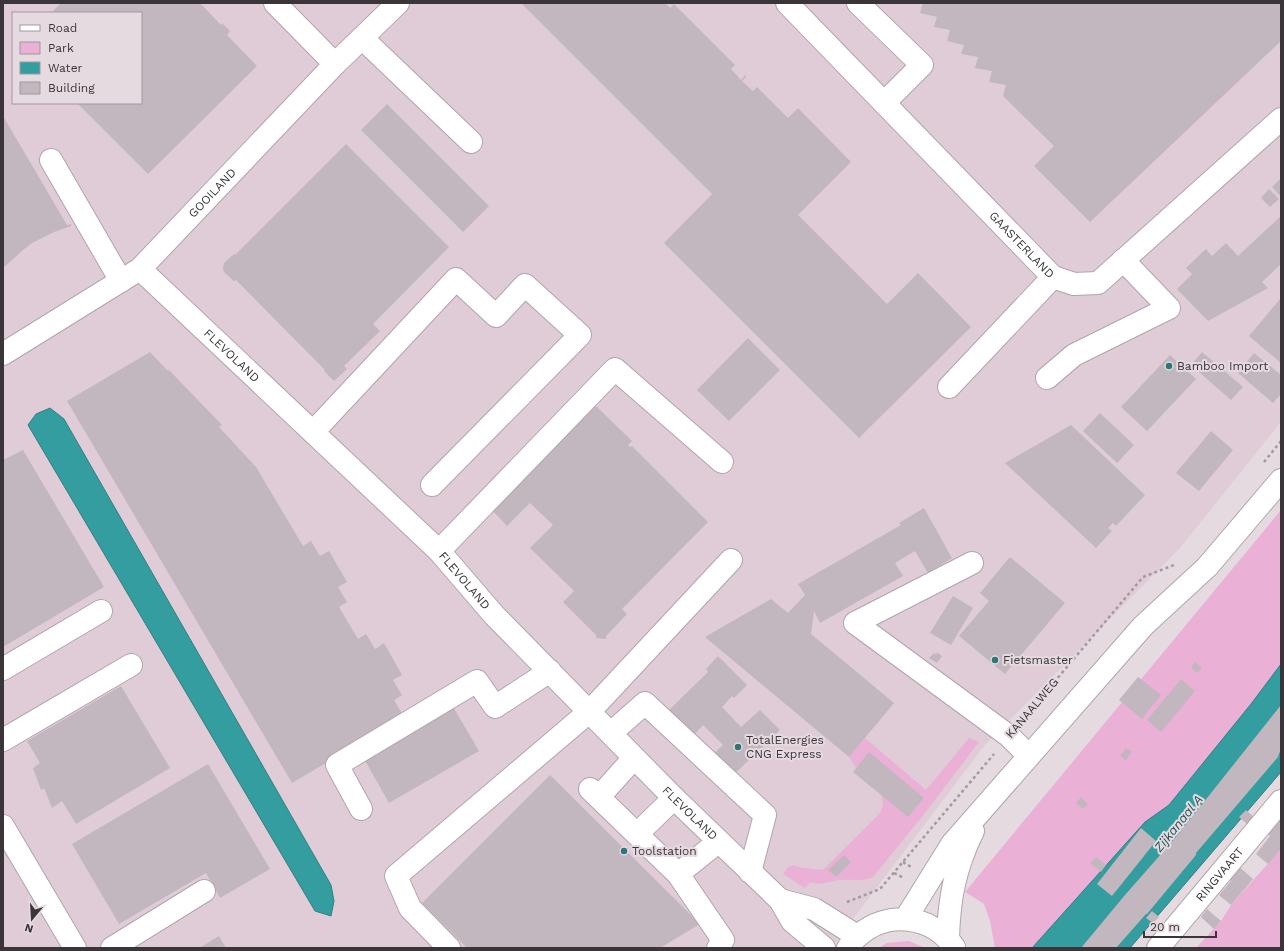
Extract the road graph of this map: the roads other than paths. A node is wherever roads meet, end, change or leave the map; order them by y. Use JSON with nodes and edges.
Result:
{"nodes":[{"id":1,"x":275,"y":3,"type":"edge"},
{"id":2,"x":398,"y":3,"type":"edge"},
{"id":3,"x":787,"y":3,"type":"edge"},
{"id":4,"x":858,"y":3,"type":"edge"},
{"id":5,"x":362,"y":38,"type":"junction"},
{"id":6,"x":335,"y":64,"type":"junction"},
{"id":7,"x":884,"y":102,"type":"junction"},
{"id":8,"x":1281,"y":119,"type":"edge"},
{"id":9,"x":471,"y":142,"type":"dead end"},
{"id":10,"x":51,"y":160,"type":"dead end"},
{"id":11,"x":1123,"y":260,"type":"junction"},
{"id":12,"x":140,"y":269,"type":"junction"},
{"id":13,"x":1053,"y":277,"type":"junction"},
{"id":14,"x":121,"y":281,"type":"junction"},
{"id":15,"x":3,"y":354,"type":"edge"},
{"id":16,"x":1047,"y":378,"type":"dead end"},
{"id":17,"x":949,"y":387,"type":"dead end"},
{"id":18,"x":313,"y":432,"type":"junction"},
{"id":19,"x":722,"y":462,"type":"dead end"},
{"id":20,"x":1281,"y":480,"type":"edge"},
{"id":21,"x":432,"y":485,"type":"dead end"},
{"id":22,"x":439,"y":551,"type":"junction"},
{"id":23,"x":731,"y":560,"type":"dead end"},
{"id":24,"x":972,"y":563,"type":"dead end"},
{"id":25,"x":101,"y":611,"type":"dead end"},
{"id":26,"x":131,"y":665,"type":"dead end"},
{"id":27,"x":3,"y":669,"type":"edge"},
{"id":28,"x":550,"y":671,"type":"junction"},
{"id":29,"x":590,"y":711,"type":"junction"},
{"id":30,"x":611,"y":733,"type":"junction"},
{"id":31,"x":3,"y":740,"type":"edge"},
{"id":32,"x":1029,"y":756,"type":"junction"},
{"id":33,"x":634,"y":758,"type":"junction"},
{"id":34,"x":674,"y":798,"type":"junction"},
{"id":35,"x":1281,"y":801,"type":"edge"},
{"id":36,"x":986,"y":805,"type":"junction"},
{"id":37,"x":360,"y":809,"type":"dead end"},
{"id":38,"x":3,"y":826,"type":"edge"},
{"id":39,"x":637,"y":834,"type":"junction"},
{"id":40,"x":718,"y":842,"type":"junction"},
{"id":41,"x":750,"y":872,"type":"junction"},
{"id":42,"x":678,"y":874,"type":"junction"},
{"id":43,"x":204,"y":891,"type":"dead end"},
{"id":44,"x":780,"y":900,"type":"junction"},
{"id":45,"x":906,"y":918,"type":"junction"},
{"id":46,"x":853,"y":942,"type":"edge"},
{"id":47,"x":951,"y":943,"type":"edge"},
{"id":48,"x":75,"y":948,"type":"edge"},
{"id":49,"x":112,"y":948,"type":"edge"},
{"id":50,"x":449,"y":948,"type":"edge"},
{"id":51,"x":718,"y":948,"type":"edge"},
{"id":52,"x":824,"y":948,"type":"edge"},
{"id":53,"x":1158,"y":948,"type":"edge"}],
"edges":[{"from":1,"to":6,"type":"street"},
{"from":2,"to":5,"type":"street","name":"GOOILAND"},
{"from":3,"to":7,"type":"street","name":"GAASTERLAND"},
{"from":4,"to":7,"type":"street"},
{"from":5,"to":6,"type":"street","name":"GOOILAND"},
{"from":5,"to":9,"type":"street"},
{"from":6,"to":12,"type":"street","name":"GOOILAND"},
{"from":7,"to":13,"type":"street","name":"GAASTERLAND"},
{"from":8,"to":11,"type":"street","name":"GAASTERLAND"},
{"from":10,"to":14,"type":"street"},
{"from":11,"to":13,"type":"street","name":"GAASTERLAND"},
{"from":11,"to":16,"type":"street"},
{"from":12,"to":14,"type":"street","name":"GOOILAND"},
{"from":12,"to":18,"type":"street","name":"FLEVOLAND"},
{"from":13,"to":17,"type":"street"},
{"from":14,"to":15,"type":"street","name":"GOOILAND"},
{"from":18,"to":21,"type":"street"},
{"from":18,"to":22,"type":"street","name":"FLEVOLAND"},
{"from":19,"to":22,"type":"street"},
{"from":20,"to":32,"type":"street"},
{"from":22,"to":28,"type":"street","name":"FLEVOLAND"},
{"from":23,"to":29,"type":"street"},
{"from":24,"to":32,"type":"street"},
{"from":25,"to":27,"type":"street"},
{"from":26,"to":31,"type":"street"},
{"from":28,"to":29,"type":"street","name":"FLEVOLAND"},
{"from":28,"to":37,"type":"street"},
{"from":29,"to":30,"type":"street","name":"FLEVOLAND"},
{"from":29,"to":50,"type":"street"},
{"from":30,"to":33,"type":"street","name":"FLEVOLAND"},
{"from":30,"to":41,"type":"street"},
{"from":32,"to":36,"type":"street"},
{"from":33,"to":34,"type":"street","name":"FLEVOLAND"},
{"from":33,"to":39,"type":"street"},
{"from":34,"to":39,"type":"street"},
{"from":34,"to":40,"type":"street","name":"FLEVOLAND"},
{"from":35,"to":53,"type":"street","name":"RINGVAART"},
{"from":36,"to":45,"type":"street"},
{"from":36,"to":47,"type":"street"},
{"from":38,"to":48,"type":"street"},
{"from":39,"to":42,"type":"street"},
{"from":40,"to":41,"type":"street","name":"FLEVOLAND"},
{"from":40,"to":42,"type":"street"},
{"from":41,"to":44,"type":"street","name":"FLEVOLAND"},
{"from":42,"to":51,"type":"street"},
{"from":43,"to":49,"type":"street"},
{"from":44,"to":46,"type":"street","name":"FLEVOLAND"},
{"from":44,"to":52,"type":"street","name":"FLEVOLAND"},
{"from":45,"to":46,"type":"street"},
{"from":45,"to":47,"type":"street"}]}
